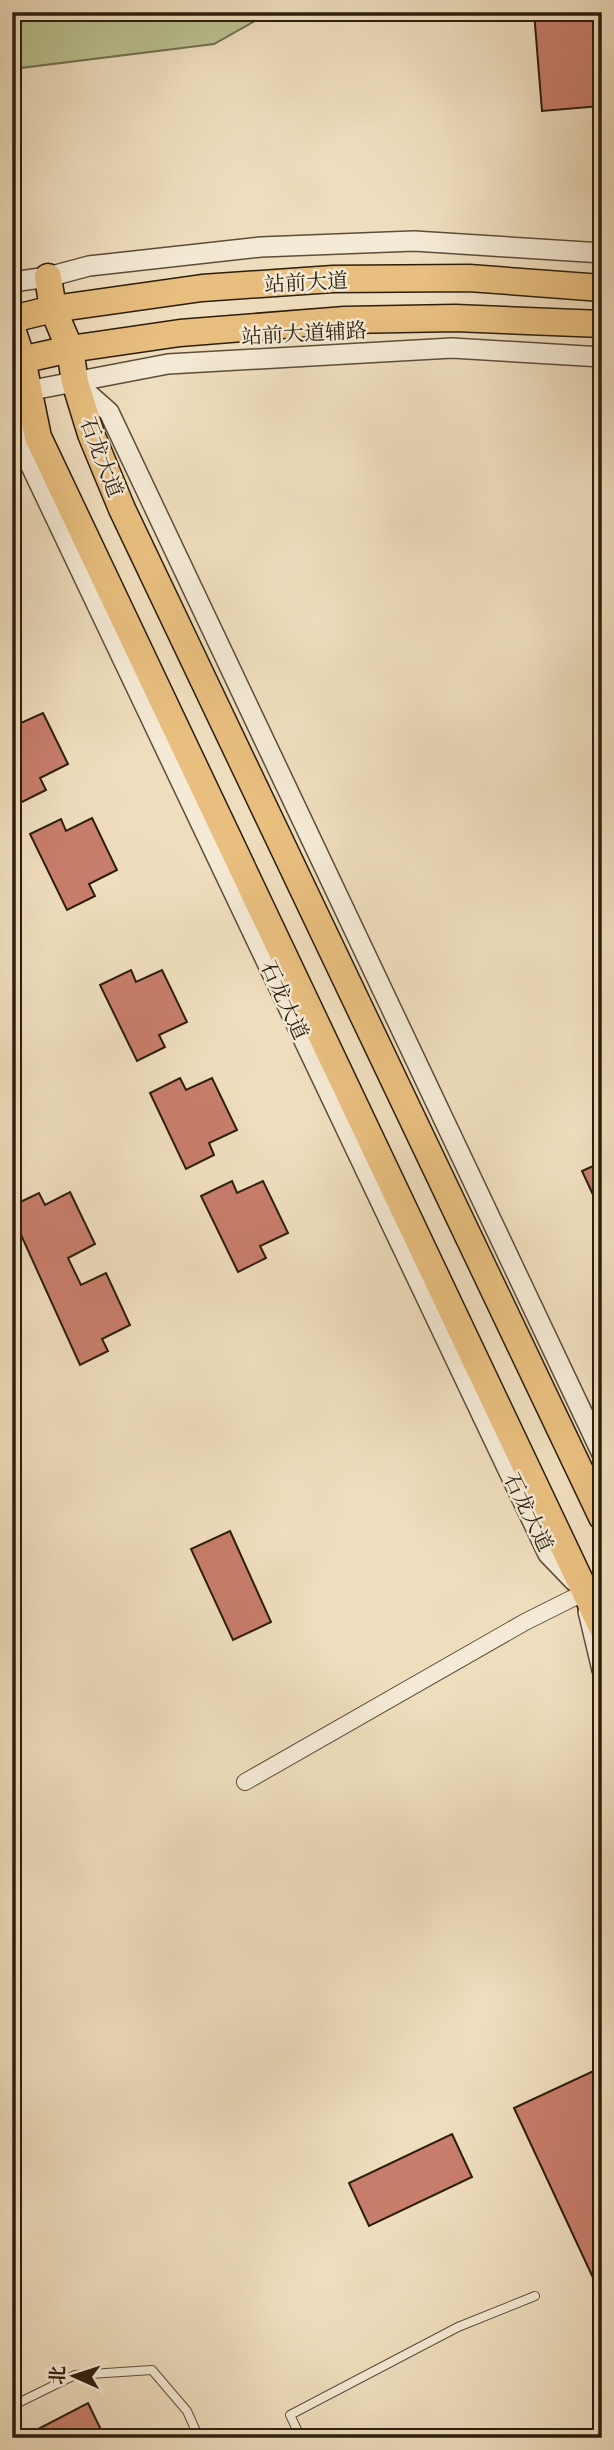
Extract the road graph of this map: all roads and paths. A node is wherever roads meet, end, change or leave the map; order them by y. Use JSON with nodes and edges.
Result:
{"nodes":[{"id":1,"x":602,"y":253,"type":"edge"},
{"id":2,"x":48,"y":276,"type":"junction"},
{"id":3,"x":12,"y":282,"type":"edge"},
{"id":4,"x":602,"y":288,"type":"edge"},
{"id":5,"x":53,"y":309,"type":"junction"},
{"id":6,"x":12,"y":319,"type":"edge"},
{"id":7,"x":602,"y":324,"type":"edge"},
{"id":8,"x":12,"y":329,"type":"edge"},
{"id":9,"x":70,"y":349,"type":"junction"},
{"id":10,"x":602,"y":356,"type":"edge"},
{"id":11,"x":17,"y":361,"type":"edge"},
{"id":12,"x":75,"y":382,"type":"junction"},
{"id":13,"x":20,"y":394,"type":"edge"},
{"id":14,"x":602,"y":1454,"type":"edge"},
{"id":15,"x":602,"y":1517,"type":"edge"},
{"id":16,"x":585,"y":1592,"type":"junction"},
{"id":17,"x":602,"y":1628,"type":"edge"},
{"id":18,"x":602,"y":1670,"type":"edge"},
{"id":19,"x":245,"y":1782,"type":"dead end"},
{"id":20,"x":535,"y":2296,"type":"dead end"},
{"id":21,"x":12,"y":2406,"type":"edge"},
{"id":22,"x":199,"y":2438,"type":"edge"},
{"id":23,"x":301,"y":2438,"type":"edge"}],
"edges":[{"from":1,"to":2,"type":"street"},
{"from":2,"to":3,"type":"street"},
{"from":2,"to":5,"type":"main road","name":"石龙大道"},
{"from":4,"to":5,"type":"main road","name":"站前大道"},
{"from":5,"to":6,"type":"main road","name":"站前大道"},
{"from":5,"to":9,"type":"main road","name":"石龙大道"},
{"from":7,"to":9,"type":"main road","name":"站前大道"},
{"from":8,"to":11,"type":"main road","name":"石龙大道"},
{"from":9,"to":11,"type":"main road","name":"站前大道"},
{"from":9,"to":12,"type":"main road","name":"石龙大道"},
{"from":10,"to":12,"type":"street","name":"站前大道辅路"},
{"from":11,"to":13,"type":"main road","name":"石龙大道"},
{"from":12,"to":13,"type":"street","name":"站前大道辅路"},
{"from":12,"to":14,"type":"street","name":"石龙大道"},
{"from":12,"to":15,"type":"main road","name":"石龙大道"},
{"from":13,"to":16,"type":"main road","name":"石龙大道"},
{"from":16,"to":17,"type":"main road","name":"石龙大道"},
{"from":16,"to":18,"type":"street","name":"石龙大道"},
{"from":16,"to":19,"type":"street"},
{"from":20,"to":23,"type":"lane"},
{"from":21,"to":22,"type":"lane"}]}
